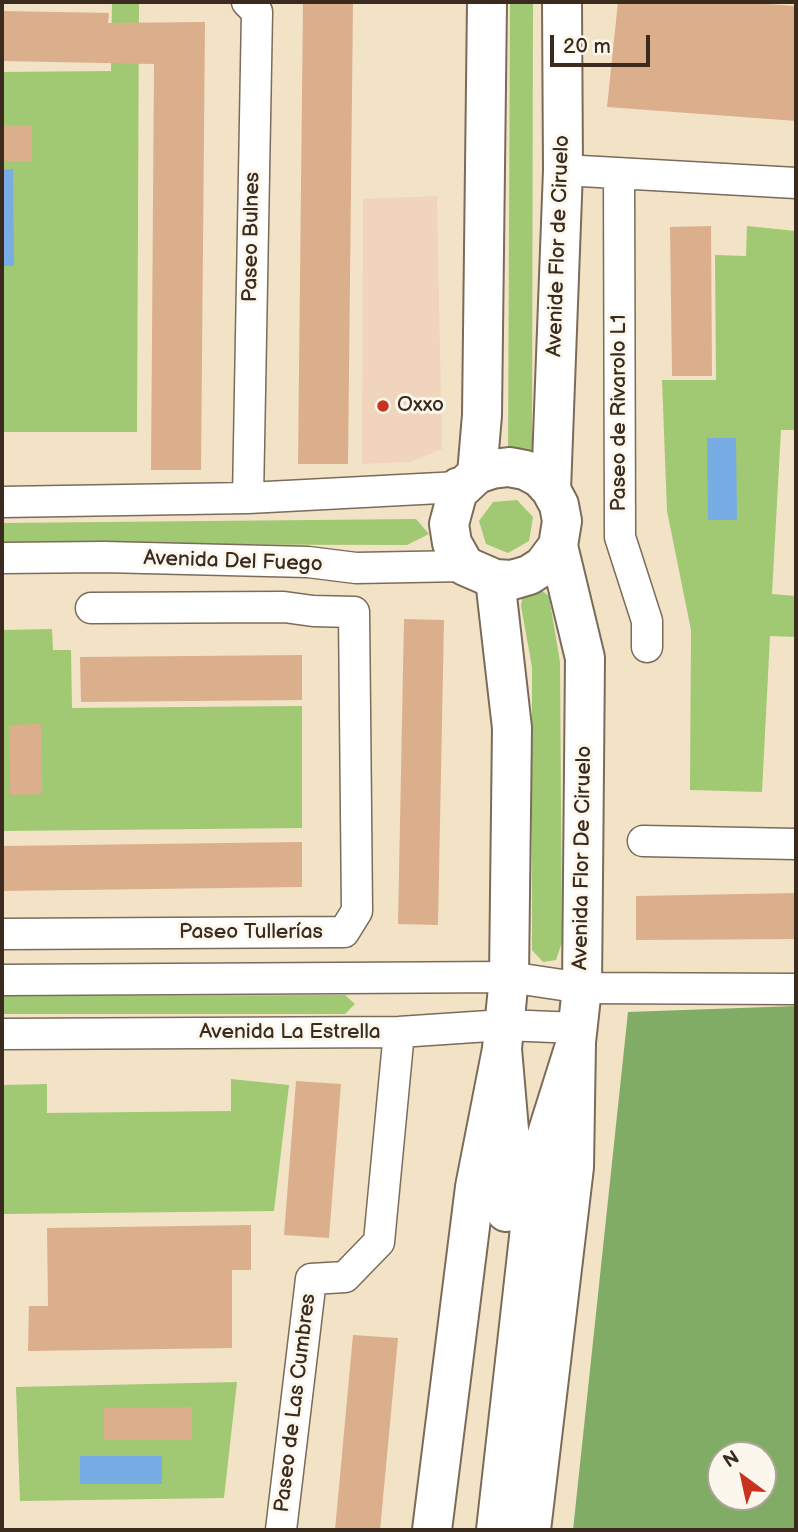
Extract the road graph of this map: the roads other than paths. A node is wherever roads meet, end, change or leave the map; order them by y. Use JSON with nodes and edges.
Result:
{"nodes":[{"id":1,"x":247,"y":2,"type":"edge"},
{"id":2,"x":487,"y":2,"type":"edge"},
{"id":3,"x":562,"y":2,"type":"edge"},
{"id":4,"x":563,"y":170,"type":"junction"},
{"id":5,"x":610,"y":173,"type":"junction"},
{"id":6,"x":796,"y":183,"type":"edge"},
{"id":7,"x":468,"y":480,"type":"junction"},
{"id":8,"x":248,"y":488,"type":"junction"},
{"id":9,"x":551,"y":490,"type":"junction"},
{"id":10,"x":2,"y":502,"type":"edge"},
{"id":11,"x":558,"y":546,"type":"junction"},
{"id":12,"x":2,"y":558,"type":"edge"},
{"id":13,"x":356,"y":568,"type":"junction"},
{"id":14,"x":480,"y":573,"type":"junction"},
{"id":15,"x":354,"y":605,"type":"junction"},
{"id":16,"x":91,"y":608,"type":"dead end"},
{"id":17,"x":647,"y":647,"type":"dead end"},
{"id":18,"x":643,"y":841,"type":"dead end"},
{"id":19,"x":796,"y":844,"type":"edge"},
{"id":20,"x":2,"y":934,"type":"edge"},
{"id":21,"x":509,"y":977,"type":"junction"},
{"id":22,"x":2,"y":980,"type":"edge"},
{"id":23,"x":582,"y":988,"type":"junction"},
{"id":24,"x":796,"y":989,"type":"edge"},
{"id":25,"x":399,"y":1032,"type":"junction"},
{"id":26,"x":2,"y":1034,"type":"edge"},
{"id":27,"x":577,"y":1035,"type":"junction"},
{"id":28,"x":503,"y":1037,"type":"junction"},
{"id":29,"x":524,"y":1166,"type":"junction"},
{"id":30,"x":281,"y":1530,"type":"edge"},
{"id":31,"x":432,"y":1530,"type":"edge"},
{"id":32,"x":472,"y":1530,"type":"edge"},
{"id":33,"x":496,"y":1530,"type":"edge"},
{"id":34,"x":531,"y":1530,"type":"edge"}],
"edges":[{"from":1,"to":8,"type":"street","name":"Paseo Bulnes"},
{"from":2,"to":7,"type":"main road"},
{"from":3,"to":4,"type":"main road","name":"Avenide Flor de Ciruelo"},
{"from":4,"to":5,"type":"street"},
{"from":4,"to":9,"type":"main road","name":"Avenide Flor de Ciruelo"},
{"from":5,"to":6,"type":"street"},
{"from":5,"to":17,"type":"street","name":"Paseo de Rivarolo L1"},
{"from":7,"to":8,"type":"street"},
{"from":7,"to":9,"type":"main road"},
{"from":7,"to":14,"type":"main road"},
{"from":8,"to":10,"type":"street"},
{"from":9,"to":11,"type":"main road"},
{"from":11,"to":14,"type":"main road"},
{"from":11,"to":23,"type":"main road","name":"Avenida Flor De Ciruelo"},
{"from":12,"to":13,"type":"street","name":"Avenida Del Fuego"},
{"from":13,"to":14,"type":"street","name":"Avenida Del Fuego"},
{"from":13,"to":15,"type":"street"},
{"from":14,"to":21,"type":"main road"},
{"from":15,"to":16,"type":"street"},
{"from":15,"to":20,"type":"street","name":"Paseo Tullerías"},
{"from":18,"to":19,"type":"street"},
{"from":21,"to":22,"type":"street"},
{"from":21,"to":23,"type":"street"},
{"from":21,"to":28,"type":"main road"},
{"from":23,"to":24,"type":"street"},
{"from":23,"to":27,"type":"main road","name":"Avenida Flor De Ciruelo"},
{"from":25,"to":26,"type":"street","name":"Avenida La Estrella"},
{"from":25,"to":28,"type":"street","name":"Avenida La Estrella"},
{"from":25,"to":30,"type":"street","name":"Paseo de Las Cumbres"},
{"from":27,"to":28,"type":"street","name":"Avenida La Estrella"},
{"from":27,"to":29,"type":"main road","name":"Avenida Flor De Ciruelo"},
{"from":27,"to":34,"type":"main road"},
{"from":28,"to":29,"type":"main road"},
{"from":28,"to":31,"type":"main road"},
{"from":29,"to":32,"type":"main road"},
{"from":29,"to":33,"type":"main road"}]}
